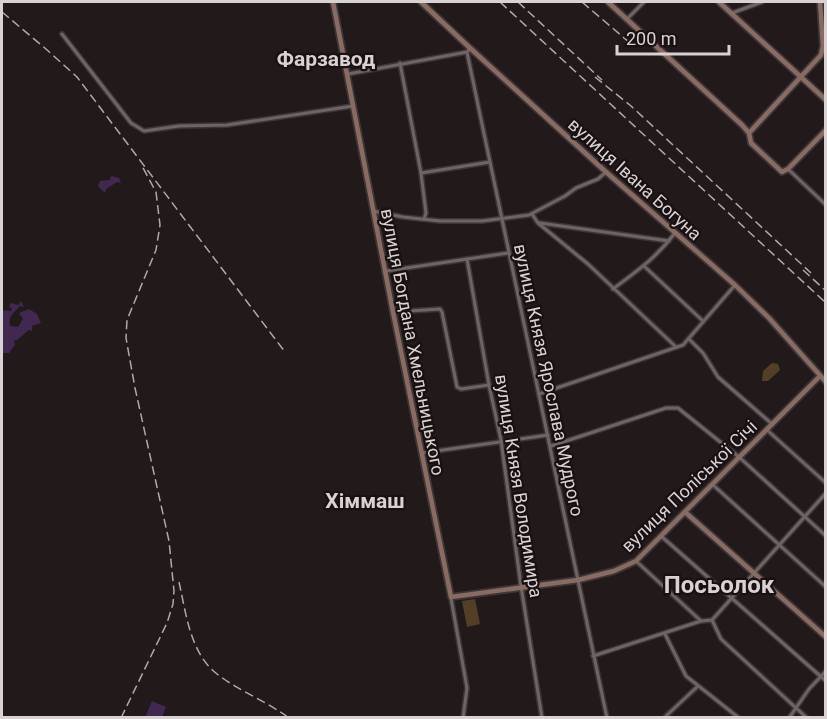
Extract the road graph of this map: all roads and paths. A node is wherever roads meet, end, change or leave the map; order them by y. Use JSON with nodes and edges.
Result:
{"nodes":[{"id":1,"x":333,"y":2,"type":"edge"},
{"id":2,"x":421,"y":2,"type":"edge"},
{"id":3,"x":608,"y":2,"type":"edge"},
{"id":4,"x":644,"y":2,"type":"edge"},
{"id":5,"x":719,"y":2,"type":"edge"},
{"id":6,"x":762,"y":2,"type":"edge"},
{"id":7,"x":820,"y":2,"type":"edge"},
{"id":8,"x":732,"y":13,"type":"junction"},
{"id":9,"x":627,"y":19,"type":"junction"},
{"id":10,"x":62,"y":34,"type":"dead end"},
{"id":11,"x":469,"y":50,"type":"junction"},
{"id":12,"x":400,"y":63,"type":"junction"},
{"id":13,"x":348,"y":74,"type":"junction"},
{"id":14,"x":801,"y":76,"type":"junction"},
{"id":15,"x":825,"y":100,"type":"edge"},
{"id":16,"x":353,"y":106,"type":"junction"},
{"id":17,"x":825,"y":130,"type":"edge"},
{"id":18,"x":749,"y":133,"type":"junction"},
{"id":19,"x":490,"y":162,"type":"junction"},
{"id":20,"x":787,"y":170,"type":"junction"},
{"id":21,"x":421,"y":172,"type":"junction"},
{"id":22,"x":606,"y":172,"type":"junction"},
{"id":23,"x":825,"y":205,"type":"edge"},
{"id":24,"x":373,"y":212,"type":"junction"},
{"id":25,"x":532,"y":214,"type":"junction"},
{"id":26,"x":502,"y":218,"type":"junction"},
{"id":27,"x":424,"y":219,"type":"junction"},
{"id":28,"x":538,"y":222,"type":"junction"},
{"id":29,"x":675,"y":233,"type":"junction"},
{"id":30,"x":669,"y":241,"type":"junction"},
{"id":31,"x":508,"y":253,"type":"junction"},
{"id":32,"x":467,"y":260,"type":"junction"},
{"id":33,"x":645,"y":267,"type":"junction"},
{"id":34,"x":386,"y":271,"type":"junction"},
{"id":35,"x":735,"y":285,"type":"junction"},
{"id":36,"x":613,"y":289,"type":"junction"},
{"id":37,"x":393,"y":312,"type":"junction"},
{"id":38,"x":704,"y":321,"type":"junction"},
{"id":39,"x":689,"y":339,"type":"junction"},
{"id":40,"x":676,"y":347,"type":"junction"},
{"id":41,"x":820,"y":376,"type":"junction"},
{"id":42,"x":825,"y":382,"type":"edge"},
{"id":43,"x":489,"y":385,"type":"junction"},
{"id":44,"x":539,"y":394,"type":"junction"},
{"id":45,"x":772,"y":424,"type":"junction"},
{"id":46,"x":766,"y":429,"type":"junction"},
{"id":47,"x":548,"y":435,"type":"junction"},
{"id":48,"x":501,"y":440,"type":"junction"},
{"id":49,"x":551,"y":446,"type":"junction"},
{"id":50,"x":422,"y":453,"type":"junction"},
{"id":51,"x":739,"y":457,"type":"junction"},
{"id":52,"x":825,"y":483,"type":"edge"},
{"id":53,"x":712,"y":484,"type":"junction"},
{"id":54,"x":825,"y":493,"type":"edge"},
{"id":55,"x":685,"y":512,"type":"junction"},
{"id":56,"x":804,"y":517,"type":"junction"},
{"id":57,"x":662,"y":536,"type":"junction"},
{"id":58,"x":825,"y":536,"type":"edge"},
{"id":59,"x":780,"y":544,"type":"junction"},
{"id":60,"x":636,"y":561,"type":"junction"},
{"id":61,"x":755,"y":572,"type":"junction"},
{"id":62,"x":578,"y":580,"type":"junction"},
{"id":63,"x":521,"y":586,"type":"junction"},
{"id":64,"x":825,"y":587,"type":"edge"},
{"id":65,"x":451,"y":597,"type":"junction"},
{"id":66,"x":731,"y":598,"type":"junction"},
{"id":67,"x":712,"y":620,"type":"junction"},
{"id":68,"x":701,"y":621,"type":"junction"},
{"id":69,"x":665,"y":634,"type":"junction"},
{"id":70,"x":825,"y":636,"type":"edge"},
{"id":71,"x":593,"y":656,"type":"junction"},
{"id":72,"x":825,"y":671,"type":"edge"},
{"id":73,"x":820,"y":677,"type":"junction"},
{"id":74,"x":825,"y":681,"type":"edge"},
{"id":75,"x":698,"y":686,"type":"junction"},
{"id":76,"x":796,"y":709,"type":"junction"},
{"id":77,"x":463,"y":717,"type":"edge"},
{"id":78,"x":542,"y":717,"type":"edge"},
{"id":79,"x":607,"y":717,"type":"edge"},
{"id":80,"x":666,"y":717,"type":"edge"},
{"id":81,"x":739,"y":717,"type":"edge"},
{"id":82,"x":789,"y":717,"type":"edge"},
{"id":83,"x":807,"y":717,"type":"edge"}],
"edges":[{"from":1,"to":13,"type":"street","name":"вулиця Богдана Хмельницького"},
{"from":2,"to":11,"type":"street","name":"вулиця Івана Богуна"},
{"from":3,"to":9,"type":"street"},
{"from":4,"to":9,"type":"street"},
{"from":5,"to":8,"type":"street"},
{"from":6,"to":8,"type":"street"},
{"from":7,"to":14,"type":"street"},
{"from":8,"to":14,"type":"street"},
{"from":9,"to":18,"type":"street"},
{"from":10,"to":16,"type":"street"},
{"from":11,"to":12,"type":"street"},
{"from":11,"to":19,"type":"street","name":"вулиця Князя Ярослава Мудрого"},
{"from":11,"to":22,"type":"street","name":"вулиця Івана Богуна"},
{"from":12,"to":13,"type":"street"},
{"from":12,"to":21,"type":"street"},
{"from":13,"to":16,"type":"street","name":"вулиця Богдана Хмельницького"},
{"from":14,"to":15,"type":"street"},
{"from":14,"to":18,"type":"street"},
{"from":16,"to":24,"type":"street","name":"вулиця Богдана Хмельницького"},
{"from":17,"to":20,"type":"street"},
{"from":18,"to":20,"type":"street"},
{"from":19,"to":21,"type":"street"},
{"from":19,"to":26,"type":"street","name":"вулиця Князя Ярослава Мудрого"},
{"from":20,"to":23,"type":"street"},
{"from":21,"to":27,"type":"street"},
{"from":22,"to":25,"type":"street"},
{"from":22,"to":29,"type":"street","name":"вулиця Івана Богуна"},
{"from":24,"to":27,"type":"street"},
{"from":24,"to":34,"type":"street","name":"вулиця Богдана Хмельницького"},
{"from":25,"to":26,"type":"street"},
{"from":25,"to":28,"type":"street"},
{"from":26,"to":27,"type":"street"},
{"from":26,"to":31,"type":"street","name":"вулиця Князя Ярослава Мудрого"},
{"from":28,"to":30,"type":"street"},
{"from":28,"to":36,"type":"street"},
{"from":29,"to":30,"type":"street"},
{"from":29,"to":35,"type":"street","name":"вулиця Івана Богуна"},
{"from":30,"to":33,"type":"street"},
{"from":31,"to":32,"type":"street"},
{"from":31,"to":44,"type":"street","name":"вулиця Князя Ярослава Мудрого"},
{"from":32,"to":34,"type":"street"},
{"from":32,"to":43,"type":"street","name":"вулиця Князя Володимира"},
{"from":33,"to":36,"type":"street"},
{"from":33,"to":38,"type":"street"},
{"from":34,"to":37,"type":"street","name":"вулиця Богдана Хмельницького"},
{"from":35,"to":38,"type":"street"},
{"from":35,"to":41,"type":"street","name":"вулиця Івана Богуна"},
{"from":36,"to":40,"type":"street"},
{"from":37,"to":43,"type":"street"},
{"from":37,"to":50,"type":"street","name":"вулиця Богдана Хмельницького"},
{"from":38,"to":39,"type":"street"},
{"from":39,"to":40,"type":"street"},
{"from":39,"to":45,"type":"street"},
{"from":40,"to":44,"type":"street"},
{"from":41,"to":42,"type":"street","name":"вулиця Івана Богуна"},
{"from":41,"to":45,"type":"street","name":"вулиця Поліської Січі"},
{"from":43,"to":48,"type":"street","name":"вулиця Князя Володимира"},
{"from":44,"to":47,"type":"street","name":"вулиця Князя Ярослава Мудрого"},
{"from":45,"to":46,"type":"street","name":"вулиця Поліської Січі"},
{"from":46,"to":51,"type":"street","name":"вулиця Поліської Січі"},
{"from":46,"to":52,"type":"street"},
{"from":47,"to":48,"type":"street"},
{"from":47,"to":49,"type":"street","name":"вулиця Князя Ярослава Мудрого"},
{"from":48,"to":50,"type":"street"},
{"from":48,"to":63,"type":"street","name":"вулиця Князя Володимира"},
{"from":49,"to":51,"type":"street"},
{"from":49,"to":62,"type":"street","name":"вулиця Князя Ярослава Мудрого"},
{"from":50,"to":65,"type":"street","name":"вулиця Богдана Хмельницького"},
{"from":51,"to":53,"type":"street","name":"вулиця Поліської Січі"},
{"from":51,"to":56,"type":"street"},
{"from":53,"to":55,"type":"street","name":"вулиця Поліської Січі"},
{"from":53,"to":59,"type":"street"},
{"from":54,"to":56,"type":"street"},
{"from":55,"to":57,"type":"street","name":"вулиця Поліської Січі"},
{"from":55,"to":61,"type":"street"},
{"from":56,"to":58,"type":"street"},
{"from":56,"to":59,"type":"street"},
{"from":57,"to":60,"type":"street","name":"вулиця Поліської Січі"},
{"from":57,"to":66,"type":"street"},
{"from":59,"to":61,"type":"street"},
{"from":59,"to":64,"type":"street"},
{"from":60,"to":62,"type":"street","name":"вулиця Поліської Січі"},
{"from":60,"to":68,"type":"street"},
{"from":61,"to":66,"type":"street"},
{"from":61,"to":70,"type":"street"},
{"from":62,"to":63,"type":"street","name":"вулиця Поліської Січі"},
{"from":62,"to":71,"type":"street","name":"вулиця Князя Ярослава Мудрого"},
{"from":63,"to":65,"type":"street","name":"вулиця Поліської Січі"},
{"from":63,"to":78,"type":"street","name":"вулиця Князя Володимира"},
{"from":65,"to":77,"type":"street","name":"вулиця Богдана Хмельницького"},
{"from":66,"to":67,"type":"street"},
{"from":66,"to":73,"type":"street"},
{"from":67,"to":68,"type":"street"},
{"from":67,"to":76,"type":"street"},
{"from":68,"to":69,"type":"street"},
{"from":69,"to":71,"type":"street"},
{"from":69,"to":75,"type":"street"},
{"from":71,"to":79,"type":"street","name":"вулиця Князя Ярослава Мудрого"},
{"from":72,"to":73,"type":"street"},
{"from":73,"to":74,"type":"street"},
{"from":73,"to":76,"type":"street"},
{"from":75,"to":80,"type":"street"},
{"from":75,"to":81,"type":"street"},
{"from":76,"to":82,"type":"street"},
{"from":76,"to":83,"type":"street"}]}
